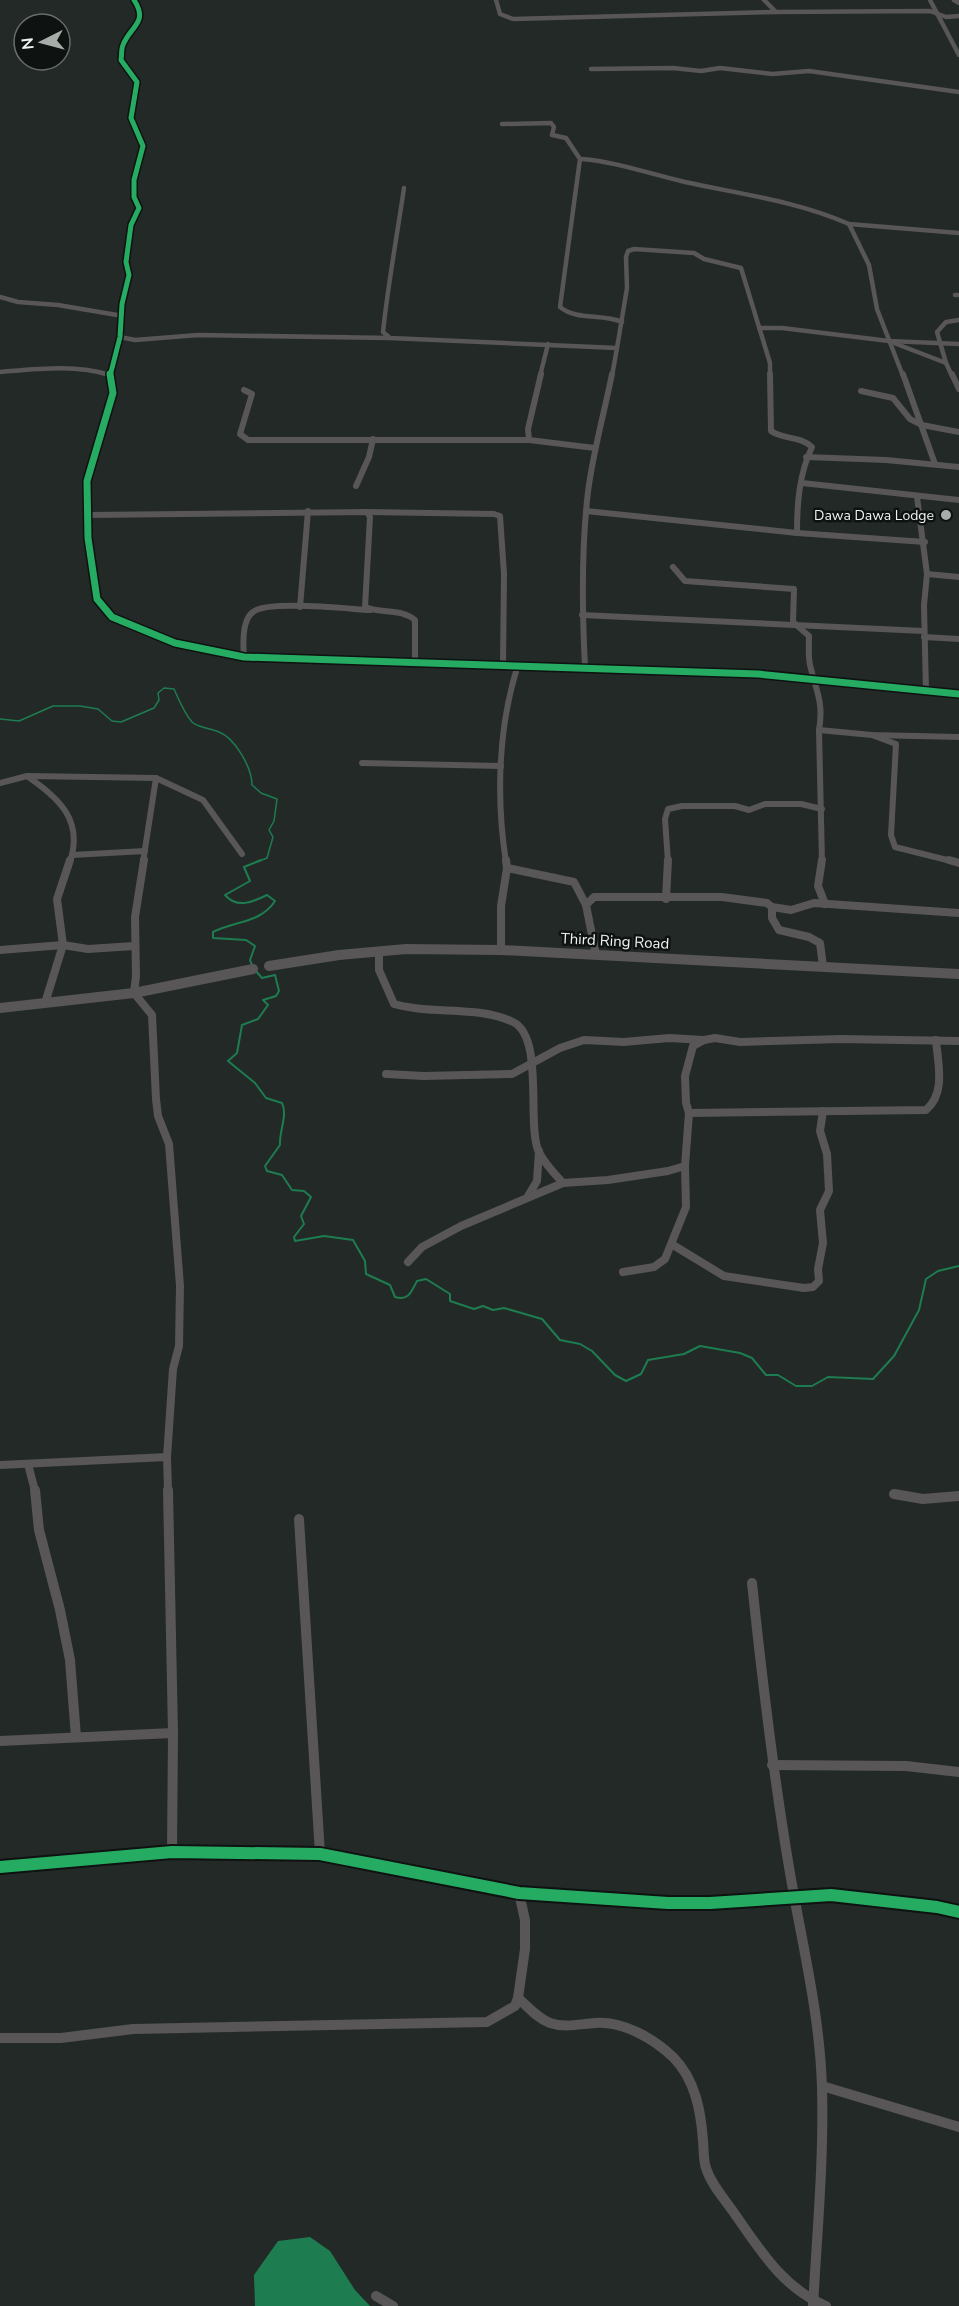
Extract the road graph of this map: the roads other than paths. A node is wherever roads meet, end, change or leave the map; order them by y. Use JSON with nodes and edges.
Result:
{"nodes":[{"id":1,"x":134,"y":0,"type":"edge"},
{"id":2,"x":495,"y":0,"type":"edge"},
{"id":3,"x":764,"y":0,"type":"edge"},
{"id":4,"x":930,"y":0,"type":"edge"},
{"id":5,"x":954,"y":0,"type":"edge"},
{"id":6,"x":959,"y":3,"type":"edge"},
{"id":7,"x":776,"y":12,"type":"junction"},
{"id":8,"x":937,"y":13,"type":"junction"},
{"id":9,"x":959,"y":16,"type":"edge"},
{"id":10,"x":959,"y":55,"type":"edge"},
{"id":11,"x":591,"y":69,"type":"dead end"},
{"id":12,"x":959,"y":92,"type":"edge"},
{"id":13,"x":502,"y":124,"type":"dead end"},
{"id":14,"x":582,"y":159,"type":"junction"},
{"id":15,"x":404,"y":188,"type":"dead end"},
{"id":16,"x":849,"y":224,"type":"junction"},
{"id":17,"x":959,"y":233,"type":"edge"},
{"id":18,"x":0,"y":297,"type":"edge"},
{"id":19,"x":123,"y":316,"type":"junction"},
{"id":20,"x":959,"y":320,"type":"edge"},
{"id":21,"x":622,"y":322,"type":"junction"},
{"id":22,"x":759,"y":328,"type":"junction"},
{"id":23,"x":120,"y":337,"type":"junction"},
{"id":24,"x":390,"y":338,"type":"junction"},
{"id":25,"x":890,"y":341,"type":"junction"},
{"id":26,"x":939,"y":342,"type":"junction"},
{"id":27,"x":548,"y":344,"type":"junction"},
{"id":28,"x":959,"y":344,"type":"edge"},
{"id":29,"x":617,"y":348,"type":"junction"},
{"id":30,"x":946,"y":363,"type":"junction"},
{"id":31,"x":0,"y":372,"type":"edge"},
{"id":32,"x":110,"y":375,"type":"junction"},
{"id":33,"x":957,"y":380,"type":"edge"},
{"id":34,"x":959,"y":389,"type":"edge"},
{"id":35,"x":244,"y":390,"type":"dead end"},
{"id":36,"x":861,"y":391,"type":"dead end"},
{"id":37,"x":922,"y":425,"type":"junction"},
{"id":38,"x":959,"y":432,"type":"edge"},
{"id":39,"x":373,"y":439,"type":"junction"},
{"id":40,"x":529,"y":440,"type":"junction"},
{"id":41,"x":596,"y":448,"type":"junction"},
{"id":42,"x":806,"y":457,"type":"junction"},
{"id":43,"x":935,"y":464,"type":"junction"},
{"id":44,"x":959,"y":467,"type":"edge"},
{"id":45,"x":801,"y":483,"type":"junction"},
{"id":46,"x":356,"y":486,"type":"dead end"},
{"id":47,"x":917,"y":497,"type":"junction"},
{"id":48,"x":959,"y":500,"type":"edge"},
{"id":49,"x":308,"y":511,"type":"junction"},
{"id":50,"x":586,"y":511,"type":"junction"},
{"id":51,"x":367,"y":513,"type":"junction"},
{"id":52,"x":87,"y":515,"type":"junction"},
{"id":53,"x":797,"y":533,"type":"junction"},
{"id":54,"x":924,"y":542,"type":"junction"},
{"id":55,"x":673,"y":567,"type":"dead end"},
{"id":56,"x":927,"y":574,"type":"junction"},
{"id":57,"x":959,"y":577,"type":"edge"},
{"id":58,"x":300,"y":607,"type":"junction"},
{"id":59,"x":370,"y":610,"type":"junction"},
{"id":60,"x":582,"y":615,"type":"junction"},
{"id":61,"x":798,"y":626,"type":"junction"},
{"id":62,"x":924,"y":634,"type":"junction"},
{"id":63,"x":959,"y":639,"type":"edge"},
{"id":64,"x":244,"y":657,"type":"junction"},
{"id":65,"x":415,"y":662,"type":"junction"},
{"id":66,"x":503,"y":665,"type":"junction"},
{"id":67,"x":519,"y":665,"type":"junction"},
{"id":68,"x":585,"y":667,"type":"junction"},
{"id":69,"x":814,"y":679,"type":"junction"},
{"id":70,"x":926,"y":691,"type":"junction"},
{"id":71,"x":959,"y":694,"type":"edge"},
{"id":72,"x":819,"y":730,"type":"junction"},
{"id":73,"x":872,"y":735,"type":"junction"},
{"id":74,"x":959,"y":737,"type":"edge"},
{"id":75,"x":362,"y":763,"type":"dead end"},
{"id":76,"x":501,"y":766,"type":"junction"},
{"id":77,"x":27,"y":776,"type":"junction"},
{"id":78,"x":156,"y":778,"type":"junction"},
{"id":79,"x":0,"y":783,"type":"edge"},
{"id":80,"x":822,"y":809,"type":"junction"},
{"id":81,"x":145,"y":851,"type":"junction"},
{"id":82,"x":242,"y":854,"type":"dead end"},
{"id":83,"x":72,"y":855,"type":"junction"},
{"id":84,"x":959,"y":863,"type":"edge"},
{"id":85,"x":507,"y":868,"type":"junction"},
{"id":86,"x":666,"y":899,"type":"junction"},
{"id":87,"x":825,"y":904,"type":"junction"},
{"id":88,"x":586,"y":905,"type":"junction"},
{"id":89,"x":772,"y":907,"type":"junction"},
{"id":90,"x":959,"y":913,"type":"edge"},
{"id":91,"x":63,"y":945,"type":"junction"},
{"id":92,"x":134,"y":946,"type":"junction"},
{"id":93,"x":0,"y":950,"type":"edge"},
{"id":94,"x":501,"y":950,"type":"junction"},
{"id":95,"x":379,"y":952,"type":"junction"},
{"id":96,"x":596,"y":955,"type":"junction"},
{"id":97,"x":269,"y":966,"type":"joint"},
{"id":98,"x":823,"y":966,"type":"junction"},
{"id":99,"x":253,"y":969,"type":"joint"},
{"id":100,"x":959,"y":974,"type":"edge"},
{"id":101,"x":134,"y":993,"type":"junction"},
{"id":102,"x":45,"y":1003,"type":"junction"},
{"id":103,"x":0,"y":1008,"type":"edge"},
{"id":104,"x":936,"y":1040,"type":"junction"},
{"id":105,"x":959,"y":1041,"type":"edge"},
{"id":106,"x":692,"y":1042,"type":"junction"},
{"id":107,"x":530,"y":1062,"type":"junction"},
{"id":108,"x":386,"y":1074,"type":"dead end"},
{"id":109,"x":823,"y":1111,"type":"junction"},
{"id":110,"x":689,"y":1113,"type":"junction"},
{"id":111,"x":539,"y":1150,"type":"junction"},
{"id":112,"x":685,"y":1166,"type":"junction"},
{"id":113,"x":563,"y":1183,"type":"junction"},
{"id":114,"x":522,"y":1200,"type":"junction"},
{"id":115,"x":673,"y":1245,"type":"junction"},
{"id":116,"x":408,"y":1262,"type":"dead end"},
{"id":117,"x":623,"y":1272,"type":"dead end"},
{"id":118,"x":167,"y":1457,"type":"junction"},
{"id":119,"x":28,"y":1464,"type":"junction"},
{"id":120,"x":0,"y":1465,"type":"edge"},
{"id":121,"x":894,"y":1494,"type":"dead end"},
{"id":122,"x":959,"y":1496,"type":"edge"},
{"id":123,"x":299,"y":1519,"type":"dead end"},
{"id":124,"x":752,"y":1582,"type":"dead end"},
{"id":125,"x":173,"y":1733,"type":"junction"},
{"id":126,"x":76,"y":1737,"type":"junction"},
{"id":127,"x":0,"y":1741,"type":"edge"},
{"id":128,"x":772,"y":1765,"type":"junction"},
{"id":129,"x":959,"y":1772,"type":"edge"},
{"id":130,"x":172,"y":1852,"type":"junction"},
{"id":131,"x":320,"y":1854,"type":"junction"},
{"id":132,"x":0,"y":1867,"type":"edge"},
{"id":133,"x":519,"y":1893,"type":"junction"},
{"id":134,"x":794,"y":1897,"type":"junction"},
{"id":135,"x":959,"y":1912,"type":"edge"},
{"id":136,"x":518,"y":1998,"type":"junction"},
{"id":137,"x":0,"y":2038,"type":"edge"},
{"id":138,"x":822,"y":2086,"type":"junction"},
{"id":139,"x":959,"y":2127,"type":"edge"},
{"id":140,"x":376,"y":2296,"type":"dead end"},
{"id":141,"x":813,"y":2304,"type":"edge"},
{"id":142,"x":393,"y":2306,"type":"edge"},
{"id":143,"x":825,"y":2306,"type":"edge"}],
"edges":[{"from":1,"to":19,"type":"street"},
{"from":2,"to":7,"type":"street"},
{"from":3,"to":7,"type":"street"},
{"from":4,"to":8,"type":"street"},
{"from":5,"to":6,"type":"street"},
{"from":7,"to":8,"type":"street"},
{"from":8,"to":9,"type":"street"},
{"from":8,"to":10,"type":"street"},
{"from":11,"to":12,"type":"street"},
{"from":13,"to":14,"type":"street"},
{"from":14,"to":16,"type":"street"},
{"from":14,"to":21,"type":"street"},
{"from":15,"to":24,"type":"street"},
{"from":16,"to":17,"type":"street"},
{"from":16,"to":25,"type":"street"},
{"from":18,"to":19,"type":"street"},
{"from":19,"to":23,"type":"street"},
{"from":20,"to":26,"type":"street"},
{"from":21,"to":22,"type":"street"},
{"from":21,"to":29,"type":"street"},
{"from":22,"to":25,"type":"street"},
{"from":22,"to":42,"type":"street"},
{"from":23,"to":24,"type":"street"},
{"from":23,"to":32,"type":"street"},
{"from":24,"to":27,"type":"street"},
{"from":25,"to":26,"type":"street"},
{"from":25,"to":30,"type":"street"},
{"from":25,"to":37,"type":"street"},
{"from":26,"to":28,"type":"street"},
{"from":26,"to":30,"type":"street"},
{"from":27,"to":29,"type":"street"},
{"from":27,"to":40,"type":"street"},
{"from":29,"to":41,"type":"street"},
{"from":30,"to":33,"type":"street"},
{"from":31,"to":32,"type":"street"},
{"from":32,"to":52,"type":"street"},
{"from":33,"to":34,"type":"street"},
{"from":35,"to":39,"type":"street"},
{"from":36,"to":37,"type":"street"},
{"from":37,"to":38,"type":"street"},
{"from":37,"to":43,"type":"street"},
{"from":39,"to":40,"type":"street"},
{"from":39,"to":46,"type":"street"},
{"from":40,"to":41,"type":"street"},
{"from":41,"to":50,"type":"street"},
{"from":42,"to":43,"type":"street"},
{"from":42,"to":45,"type":"street"},
{"from":43,"to":44,"type":"street"},
{"from":45,"to":47,"type":"street"},
{"from":45,"to":53,"type":"street"},
{"from":47,"to":48,"type":"street"},
{"from":47,"to":54,"type":"street"},
{"from":49,"to":51,"type":"street"},
{"from":49,"to":52,"type":"street"},
{"from":49,"to":58,"type":"street"},
{"from":50,"to":53,"type":"street"},
{"from":50,"to":60,"type":"street"},
{"from":51,"to":59,"type":"street"},
{"from":51,"to":66,"type":"street"},
{"from":52,"to":64,"type":"street"},
{"from":53,"to":54,"type":"street"},
{"from":54,"to":56,"type":"street"},
{"from":55,"to":61,"type":"street"},
{"from":56,"to":57,"type":"street"},
{"from":56,"to":62,"type":"street"},
{"from":58,"to":59,"type":"street"},
{"from":58,"to":64,"type":"street"},
{"from":59,"to":65,"type":"street"},
{"from":60,"to":61,"type":"street"},
{"from":60,"to":68,"type":"street"},
{"from":61,"to":62,"type":"street"},
{"from":61,"to":69,"type":"street"},
{"from":62,"to":63,"type":"street"},
{"from":62,"to":70,"type":"street"},
{"from":64,"to":65,"type":"street"},
{"from":65,"to":66,"type":"street"},
{"from":66,"to":67,"type":"street"},
{"from":67,"to":68,"type":"street"},
{"from":67,"to":76,"type":"street"},
{"from":68,"to":69,"type":"street"},
{"from":69,"to":70,"type":"street"},
{"from":69,"to":72,"type":"street"},
{"from":70,"to":71,"type":"street"},
{"from":72,"to":73,"type":"street"},
{"from":72,"to":80,"type":"street"},
{"from":73,"to":74,"type":"street"},
{"from":73,"to":84,"type":"street"},
{"from":75,"to":76,"type":"street"},
{"from":76,"to":85,"type":"street"},
{"from":77,"to":78,"type":"street"},
{"from":77,"to":79,"type":"street"},
{"from":77,"to":83,"type":"street"},
{"from":78,"to":81,"type":"street"},
{"from":78,"to":82,"type":"street"},
{"from":80,"to":86,"type":"street"},
{"from":80,"to":87,"type":"street"},
{"from":81,"to":83,"type":"street"},
{"from":81,"to":92,"type":"street"},
{"from":83,"to":91,"type":"street"},
{"from":85,"to":88,"type":"street"},
{"from":85,"to":94,"type":"street"},
{"from":86,"to":88,"type":"street"},
{"from":86,"to":89,"type":"street"},
{"from":87,"to":89,"type":"street"},
{"from":87,"to":90,"type":"street"},
{"from":88,"to":96,"type":"street"},
{"from":89,"to":98,"type":"street"},
{"from":91,"to":92,"type":"street"},
{"from":91,"to":93,"type":"street"},
{"from":91,"to":102,"type":"street"},
{"from":92,"to":101,"type":"street"},
{"from":94,"to":95,"type":"street","name":"Third Ring Road"},
{"from":94,"to":96,"type":"street","name":"Third Ring Road"},
{"from":95,"to":97,"type":"street","name":"Third Ring Road"},
{"from":95,"to":107,"type":"street"},
{"from":96,"to":98,"type":"street","name":"Third Ring Road"},
{"from":97,"to":99,"type":"street"},
{"from":98,"to":100,"type":"street","name":"Third Ring Road"},
{"from":99,"to":101,"type":"street"},
{"from":101,"to":102,"type":"street"},
{"from":101,"to":118,"type":"street"},
{"from":102,"to":103,"type":"street"},
{"from":104,"to":105,"type":"street"},
{"from":104,"to":106,"type":"street"},
{"from":104,"to":109,"type":"street"},
{"from":106,"to":107,"type":"street"},
{"from":106,"to":110,"type":"street"},
{"from":107,"to":108,"type":"street"},
{"from":107,"to":111,"type":"street"},
{"from":109,"to":110,"type":"street"},
{"from":109,"to":115,"type":"street"},
{"from":110,"to":112,"type":"street"},
{"from":111,"to":113,"type":"street"},
{"from":111,"to":114,"type":"street"},
{"from":112,"to":113,"type":"street"},
{"from":112,"to":115,"type":"street"},
{"from":113,"to":114,"type":"street"},
{"from":114,"to":116,"type":"street"},
{"from":115,"to":117,"type":"street"},
{"from":118,"to":119,"type":"street"},
{"from":118,"to":125,"type":"street"},
{"from":119,"to":120,"type":"street"},
{"from":119,"to":126,"type":"street"},
{"from":121,"to":122,"type":"street"},
{"from":123,"to":131,"type":"street"},
{"from":124,"to":128,"type":"street"},
{"from":125,"to":126,"type":"street"},
{"from":125,"to":130,"type":"street"},
{"from":126,"to":127,"type":"street"},
{"from":128,"to":129,"type":"street"},
{"from":128,"to":134,"type":"street"},
{"from":130,"to":131,"type":"street"},
{"from":130,"to":132,"type":"street"},
{"from":131,"to":133,"type":"street"},
{"from":133,"to":134,"type":"street"},
{"from":133,"to":136,"type":"street"},
{"from":134,"to":135,"type":"street"},
{"from":134,"to":138,"type":"street"},
{"from":136,"to":137,"type":"street"},
{"from":136,"to":141,"type":"street"},
{"from":138,"to":139,"type":"street"},
{"from":138,"to":141,"type":"street"},
{"from":140,"to":142,"type":"street"},
{"from":141,"to":143,"type":"street"}]}
